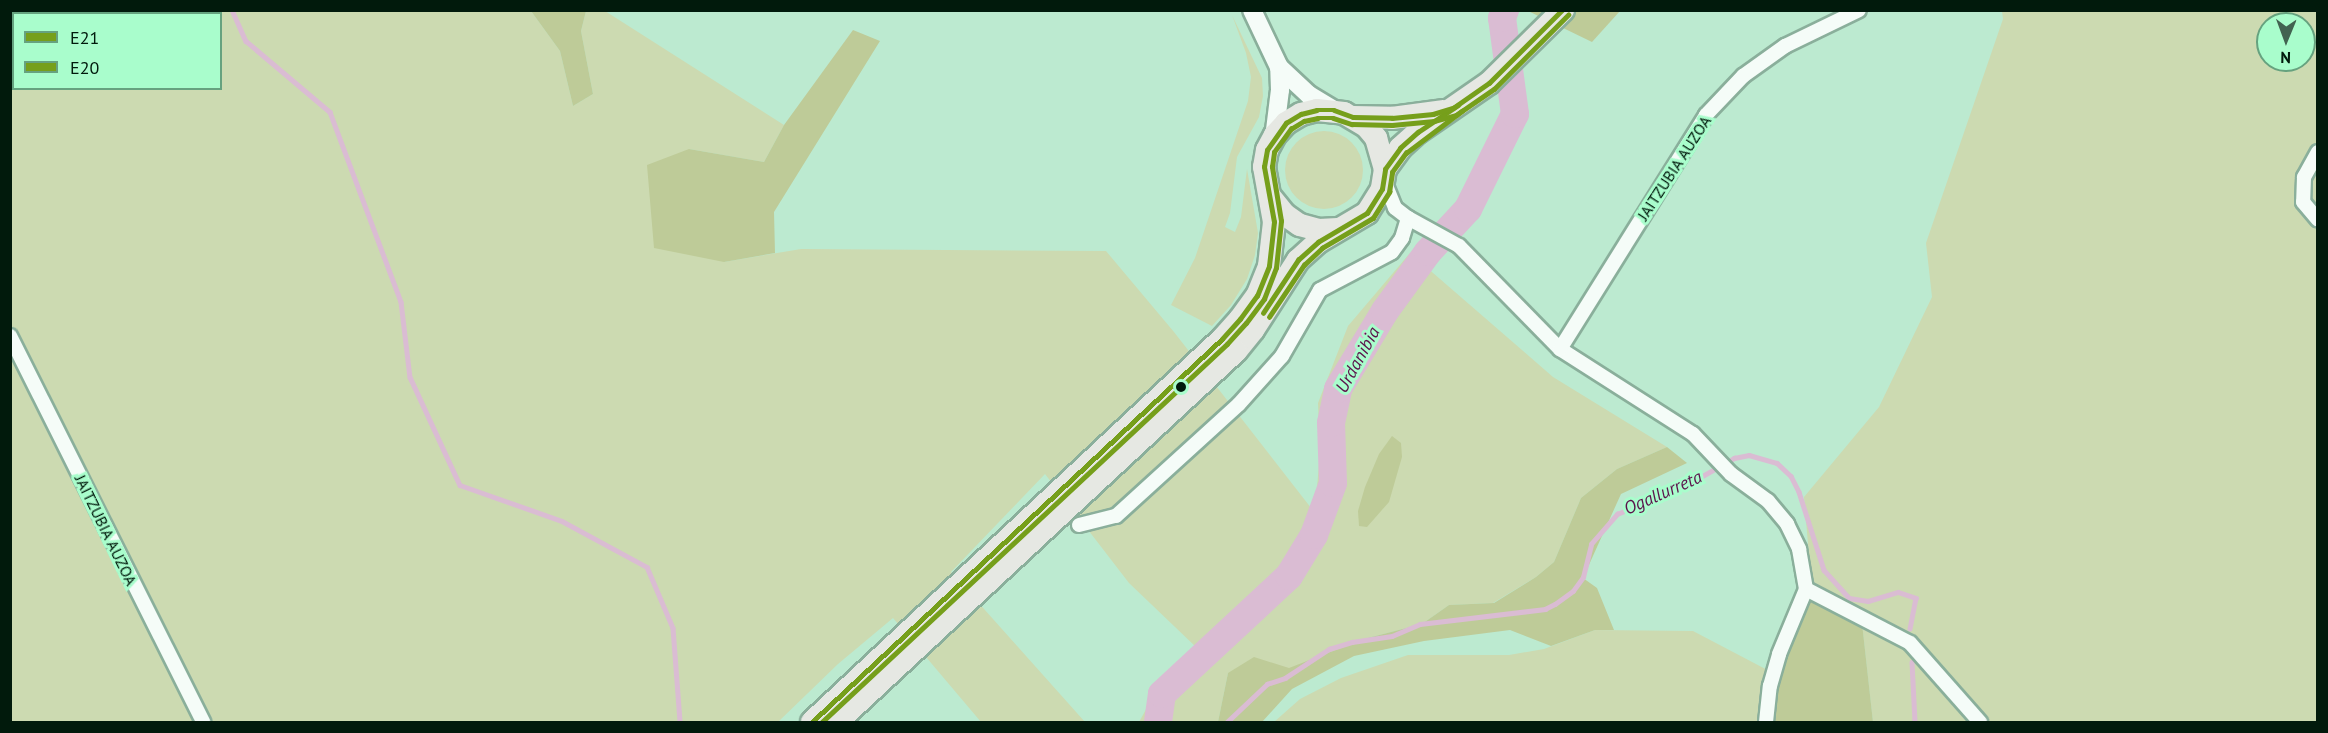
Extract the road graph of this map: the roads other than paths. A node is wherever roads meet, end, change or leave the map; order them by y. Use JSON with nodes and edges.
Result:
{"nodes":[{"id":1,"x":1251,"y":10,"type":"edge"},
{"id":2,"x":1563,"y":10,"type":"edge"},
{"id":3,"x":1859,"y":10,"type":"edge"},
{"id":4,"x":1279,"y":67,"type":"junction"},
{"id":5,"x":1453,"y":108,"type":"junction"},
{"id":6,"x":1344,"y":113,"type":"junction"},
{"id":7,"x":1274,"y":138,"type":"junction"},
{"id":8,"x":2318,"y":152,"type":"edge"},
{"id":9,"x":1385,"y":174,"type":"junction"},
{"id":10,"x":1272,"y":199,"type":"junction"},
{"id":11,"x":1367,"y":213,"type":"junction"},
{"id":12,"x":1410,"y":219,"type":"junction"},
{"id":13,"x":2318,"y":220,"type":"edge"},
{"id":14,"x":1338,"y":229,"type":"junction"},
{"id":15,"x":10,"y":336,"type":"edge"},
{"id":16,"x":1560,"y":349,"type":"junction"},
{"id":17,"x":1079,"y":525,"type":"dead end"},
{"id":18,"x":1806,"y":589,"type":"junction"},
{"id":19,"x":842,"y":718,"type":"edge"},
{"id":20,"x":203,"y":723,"type":"edge"},
{"id":21,"x":812,"y":723,"type":"edge"},
{"id":22,"x":1766,"y":723,"type":"edge"},
{"id":23,"x":1980,"y":723,"type":"edge"}],
"edges":[{"from":1,"to":4,"type":"street"},
{"from":2,"to":5,"type":"main road"},
{"from":3,"to":16,"type":"street","name":"JAITZUBIA AUZOA"},
{"from":4,"to":6,"type":"street"},
{"from":4,"to":7,"type":"street"},
{"from":5,"to":6,"type":"main road"},
{"from":5,"to":9,"type":"main road"},
{"from":6,"to":7,"type":"main road"},
{"from":6,"to":9,"type":"main road"},
{"from":7,"to":10,"type":"main road"},
{"from":8,"to":13,"type":"street"},
{"from":9,"to":11,"type":"main road"},
{"from":9,"to":12,"type":"street"},
{"from":10,"to":14,"type":"main road"},
{"from":10,"to":21,"type":"main road"},
{"from":11,"to":12,"type":"street"},
{"from":11,"to":14,"type":"main road"},
{"from":12,"to":16,"type":"street"},
{"from":12,"to":17,"type":"street"},
{"from":14,"to":19,"type":"main road"},
{"from":15,"to":20,"type":"street","name":"JAITZUBIA AUZOA"},
{"from":16,"to":18,"type":"street"},
{"from":18,"to":22,"type":"street"},
{"from":18,"to":23,"type":"street"}]}
